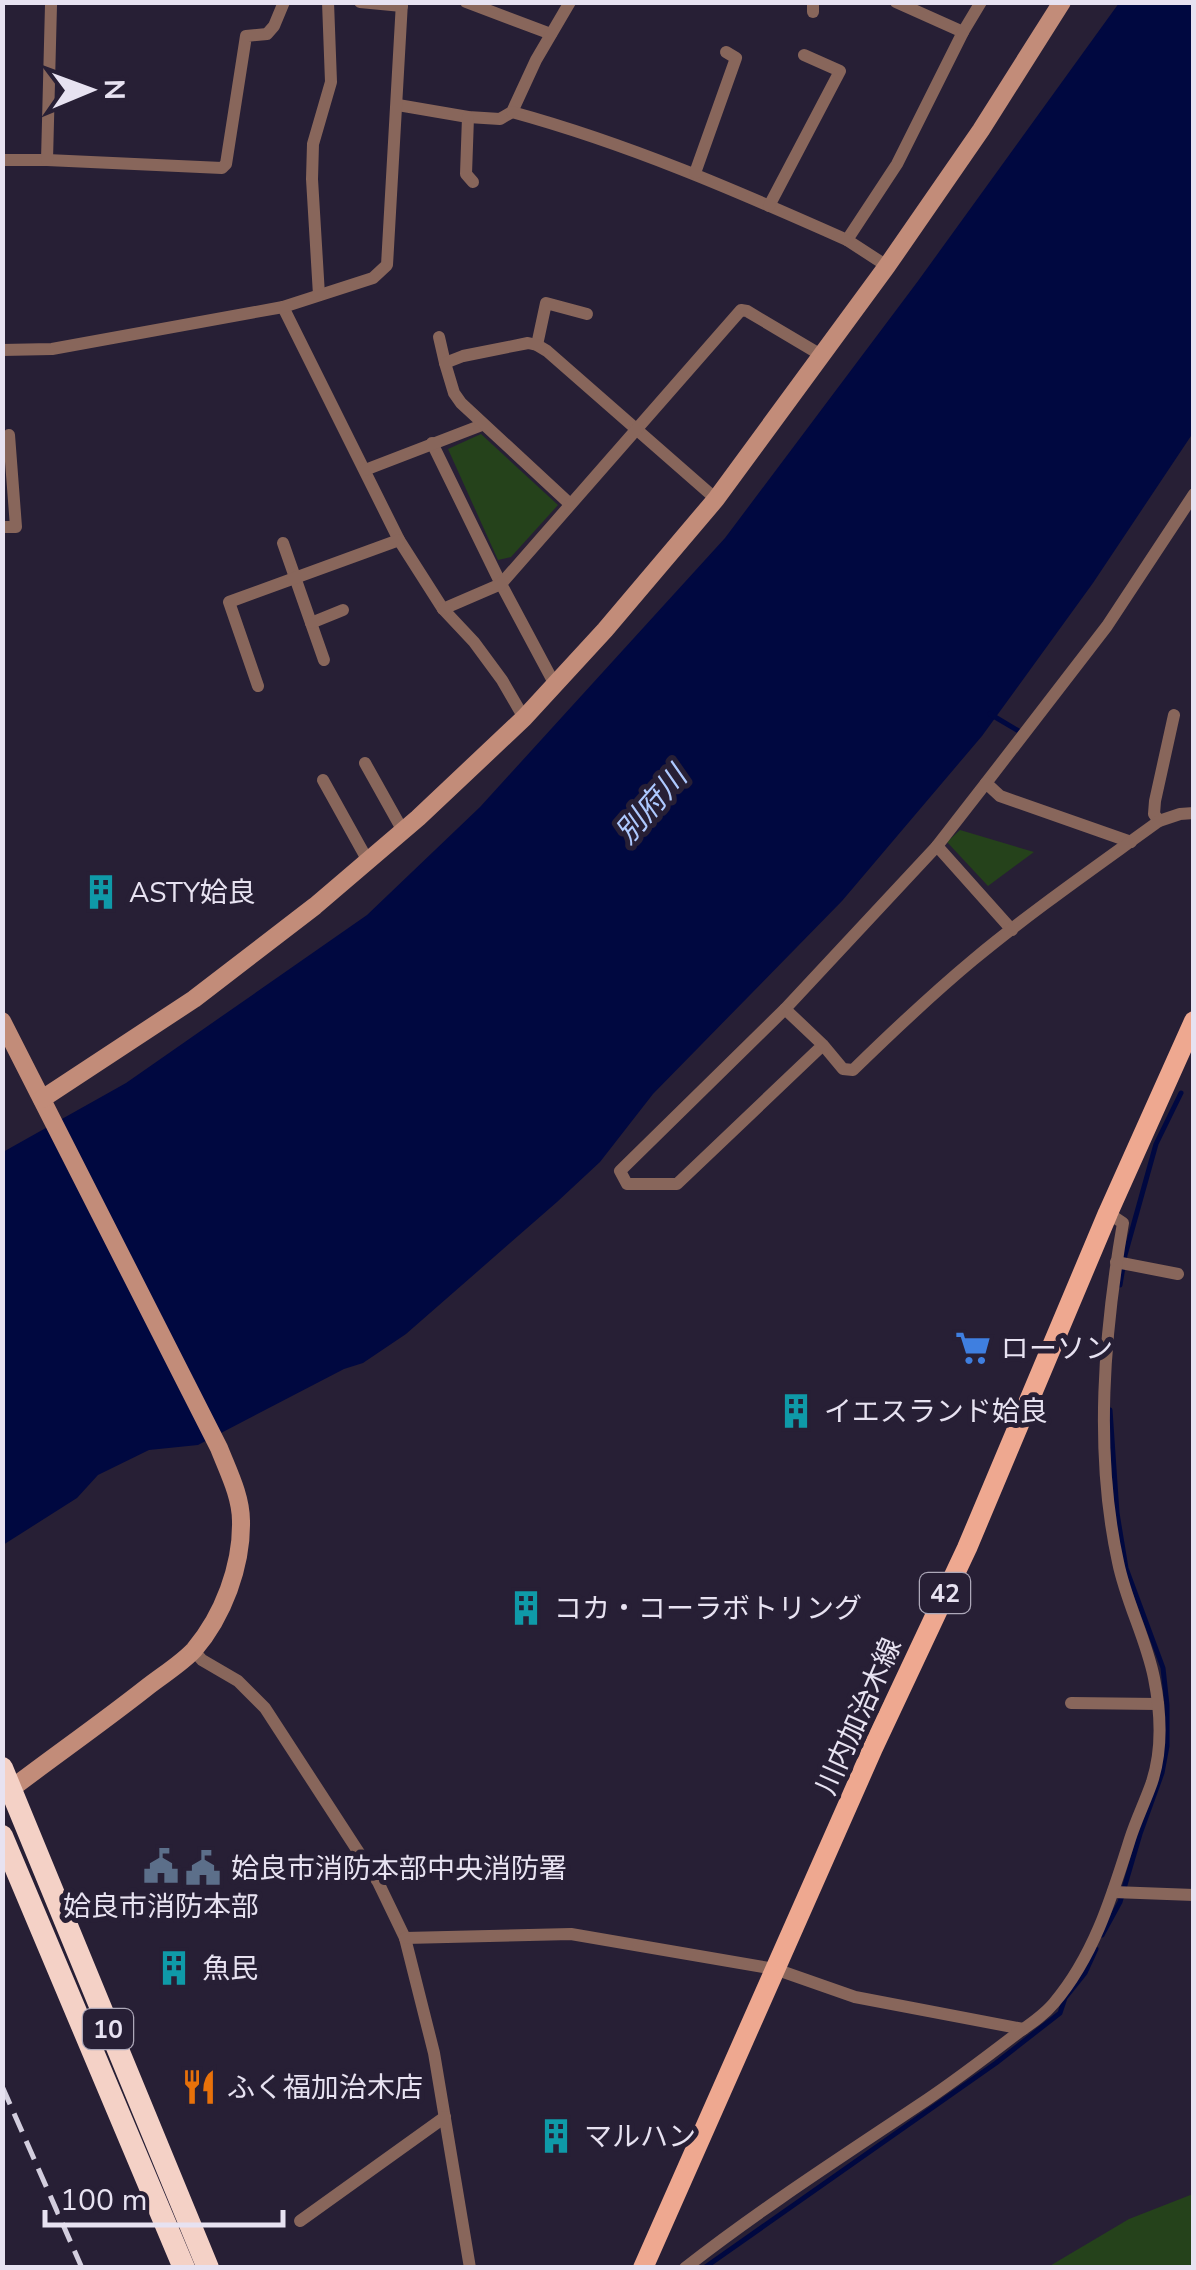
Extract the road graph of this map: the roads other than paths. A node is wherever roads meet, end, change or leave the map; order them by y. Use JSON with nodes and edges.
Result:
{"nodes":[{"id":1,"x":284,"y":2,"type":"edge"},
{"id":2,"x":328,"y":2,"type":"edge"},
{"id":3,"x":360,"y":2,"type":"edge"},
{"id":4,"x":466,"y":2,"type":"edge"},
{"id":5,"x":570,"y":2,"type":"edge"},
{"id":6,"x":896,"y":2,"type":"edge"},
{"id":7,"x":982,"y":2,"type":"edge"},
{"id":8,"x":1062,"y":2,"type":"edge"},
{"id":9,"x":402,"y":4,"type":"edge"},
{"id":10,"x":51,"y":5,"type":"dead end"},
{"id":11,"x":963,"y":32,"type":"junction"},
{"id":12,"x":552,"y":34,"type":"junction"},
{"id":13,"x":726,"y":52,"type":"dead end"},
{"id":14,"x":804,"y":55,"type":"dead end"},
{"id":15,"x":398,"y":105,"type":"junction"},
{"id":16,"x":512,"y":112,"type":"junction"},
{"id":17,"x":468,"y":117,"type":"junction"},
{"id":18,"x":2,"y":160,"type":"edge"},
{"id":19,"x":47,"y":160,"type":"junction"},
{"id":20,"x":695,"y":173,"type":"junction"},
{"id":21,"x":472,"y":182,"type":"dead end"},
{"id":22,"x":769,"y":206,"type":"junction"},
{"id":23,"x":847,"y":240,"type":"junction"},
{"id":24,"x":887,"y":266,"type":"junction"},
{"id":25,"x":319,"y":296,"type":"junction"},
{"id":26,"x":283,"y":307,"type":"junction"},
{"id":27,"x":587,"y":314,"type":"dead end"},
{"id":28,"x":439,"y":336,"type":"dead end"},
{"id":29,"x":537,"y":345,"type":"junction"},
{"id":30,"x":2,"y":350,"type":"edge"},
{"id":31,"x":822,"y":355,"type":"junction"},
{"id":32,"x":446,"y":364,"type":"junction"},
{"id":33,"x":482,"y":425,"type":"junction"},
{"id":34,"x":637,"y":430,"type":"junction"},
{"id":35,"x":9,"y":436,"type":"dead end"},
{"id":36,"x":432,"y":444,"type":"junction"},
{"id":37,"x":366,"y":470,"type":"junction"},
{"id":38,"x":1194,"y":494,"type":"edge"},
{"id":39,"x":716,"y":499,"type":"junction"},
{"id":40,"x":570,"y":504,"type":"junction"},
{"id":41,"x":2,"y":527,"type":"edge"},
{"id":42,"x":399,"y":540,"type":"junction"},
{"id":43,"x":283,"y":543,"type":"dead end"},
{"id":44,"x":295,"y":578,"type":"junction"},
{"id":45,"x":501,"y":584,"type":"junction"},
{"id":46,"x":443,"y":609,"type":"junction"},
{"id":47,"x":343,"y":610,"type":"dead end"},
{"id":48,"x":311,"y":623,"type":"junction"},
{"id":49,"x":324,"y":660,"type":"dead end"},
{"id":50,"x":554,"y":684,"type":"junction"},
{"id":51,"x":258,"y":686,"type":"dead end"},
{"id":52,"x":1174,"y":715,"type":"dead end"},
{"id":53,"x":524,"y":718,"type":"junction"},
{"id":54,"x":365,"y":763,"type":"dead end"},
{"id":55,"x":323,"y":780,"type":"dead end"},
{"id":56,"x":986,"y":784,"type":"junction"},
{"id":57,"x":1194,"y":813,"type":"edge"},
{"id":58,"x":1159,"y":822,"type":"junction"},
{"id":59,"x":403,"y":830,"type":"junction"},
{"id":60,"x":1130,"y":842,"type":"junction"},
{"id":61,"x":937,"y":846,"type":"junction"},
{"id":62,"x":368,"y":861,"type":"junction"},
{"id":63,"x":1012,"y":930,"type":"junction"},
{"id":64,"x":784,"y":1009,"type":"junction"},
{"id":65,"x":1194,"y":1021,"type":"edge"},
{"id":66,"x":2,"y":1022,"type":"edge"},
{"id":67,"x":823,"y":1045,"type":"junction"},
{"id":68,"x":46,"y":1107,"type":"junction"},
{"id":69,"x":1108,"y":1212,"type":"junction"},
{"id":70,"x":1122,"y":1263,"type":"junction"},
{"id":71,"x":1178,"y":1274,"type":"dead end"},
{"id":72,"x":194,"y":1650,"type":"junction"},
{"id":73,"x":1071,"y":1703,"type":"dead end"},
{"id":74,"x":1158,"y":1704,"type":"junction"},
{"id":75,"x":5,"y":1784,"type":"edge"},
{"id":76,"x":2,"y":1836,"type":"edge"},
{"id":77,"x":1120,"y":1892,"type":"junction"},
{"id":78,"x":1194,"y":1895,"type":"edge"},
{"id":79,"x":405,"y":1938,"type":"junction"},
{"id":80,"x":774,"y":1970,"type":"junction"},
{"id":81,"x":1023,"y":2029,"type":"junction"},
{"id":82,"x":445,"y":2118,"type":"junction"},
{"id":83,"x":300,"y":2222,"type":"dead end"},
{"id":84,"x":184,"y":2268,"type":"edge"},
{"id":85,"x":208,"y":2268,"type":"edge"},
{"id":86,"x":470,"y":2268,"type":"edge"},
{"id":87,"x":643,"y":2268,"type":"edge"},
{"id":88,"x":685,"y":2268,"type":"edge"}],
"edges":[{"from":1,"to":19,"type":"street"},
{"from":2,"to":25,"type":"street"},
{"from":3,"to":9,"type":"street"},
{"from":4,"to":12,"type":"street"},
{"from":5,"to":12,"type":"street"},
{"from":6,"to":11,"type":"street"},
{"from":7,"to":11,"type":"street"},
{"from":8,"to":24,"type":"street"},
{"from":9,"to":15,"type":"street"},
{"from":10,"to":19,"type":"street"},
{"from":11,"to":23,"type":"street"},
{"from":12,"to":16,"type":"street"},
{"from":13,"to":20,"type":"street"},
{"from":14,"to":22,"type":"street"},
{"from":15,"to":17,"type":"street"},
{"from":15,"to":25,"type":"street"},
{"from":16,"to":17,"type":"street"},
{"from":16,"to":20,"type":"street"},
{"from":17,"to":21,"type":"street"},
{"from":18,"to":19,"type":"street"},
{"from":20,"to":22,"type":"street"},
{"from":22,"to":23,"type":"street"},
{"from":23,"to":24,"type":"street"},
{"from":24,"to":31,"type":"street"},
{"from":25,"to":26,"type":"street"},
{"from":26,"to":30,"type":"street"},
{"from":26,"to":37,"type":"street"},
{"from":27,"to":29,"type":"street"},
{"from":28,"to":32,"type":"street"},
{"from":29,"to":32,"type":"street"},
{"from":29,"to":34,"type":"street"},
{"from":31,"to":34,"type":"street"},
{"from":31,"to":39,"type":"street"},
{"from":32,"to":33,"type":"street"},
{"from":33,"to":36,"type":"street"},
{"from":33,"to":40,"type":"street"},
{"from":34,"to":39,"type":"street"},
{"from":34,"to":40,"type":"street"},
{"from":35,"to":41,"type":"street"},
{"from":36,"to":37,"type":"street"},
{"from":36,"to":45,"type":"street"},
{"from":37,"to":42,"type":"street"},
{"from":38,"to":56,"type":"street"},
{"from":39,"to":50,"type":"street"},
{"from":40,"to":45,"type":"street"},
{"from":42,"to":44,"type":"street"},
{"from":42,"to":46,"type":"street"},
{"from":43,"to":44,"type":"street"},
{"from":44,"to":48,"type":"street"},
{"from":44,"to":51,"type":"street"},
{"from":45,"to":46,"type":"street"},
{"from":45,"to":50,"type":"street"},
{"from":46,"to":53,"type":"street"},
{"from":47,"to":48,"type":"street"},
{"from":48,"to":49,"type":"street"},
{"from":50,"to":53,"type":"street"},
{"from":52,"to":58,"type":"street"},
{"from":53,"to":59,"type":"street"},
{"from":54,"to":59,"type":"street"},
{"from":55,"to":62,"type":"street"},
{"from":56,"to":60,"type":"street"},
{"from":56,"to":61,"type":"street"},
{"from":57,"to":58,"type":"street"},
{"from":58,"to":60,"type":"street"},
{"from":59,"to":62,"type":"street"},
{"from":60,"to":63,"type":"street"},
{"from":61,"to":63,"type":"street"},
{"from":61,"to":64,"type":"street"},
{"from":62,"to":68,"type":"street"},
{"from":63,"to":67,"type":"street"},
{"from":64,"to":67,"type":"street"},
{"from":64,"to":67,"type":"street"},
{"from":65,"to":69,"type":"main road","name":"川内加治木線","number":"42"},
{"from":66,"to":68,"type":"street"},
{"from":68,"to":72,"type":"street"},
{"from":69,"to":70,"type":"street"},
{"from":69,"to":80,"type":"main road","name":"川内加治木線","number":"42"},
{"from":70,"to":71,"type":"street"},
{"from":70,"to":74,"type":"street"},
{"from":72,"to":75,"type":"street"},
{"from":72,"to":79,"type":"street"},
{"from":73,"to":74,"type":"street"},
{"from":74,"to":77,"type":"street"},
{"from":75,"to":85,"type":"highway","number":"10"},
{"from":76,"to":84,"type":"highway","number":"10"},
{"from":77,"to":78,"type":"street"},
{"from":77,"to":81,"type":"street"},
{"from":79,"to":80,"type":"street"},
{"from":79,"to":82,"type":"street"},
{"from":80,"to":81,"type":"street"},
{"from":80,"to":87,"type":"main road","name":"川内加治木線","number":"42"},
{"from":81,"to":88,"type":"street"},
{"from":82,"to":83,"type":"street"},
{"from":82,"to":86,"type":"street"}]}
